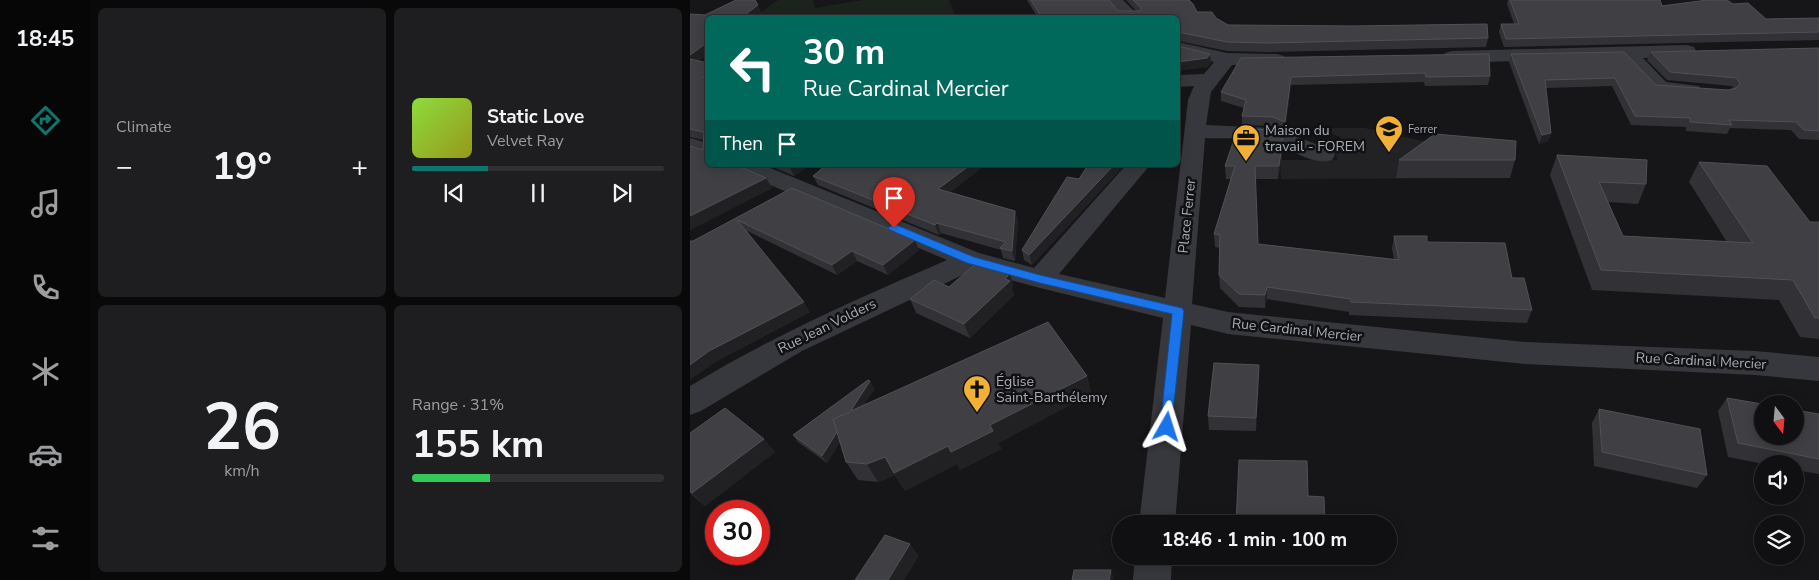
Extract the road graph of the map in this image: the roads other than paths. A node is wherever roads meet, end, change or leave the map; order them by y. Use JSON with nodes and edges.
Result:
{"nodes":[{"id":1,"x":1113,"y":0,"type":"edge"},
{"id":2,"x":1129,"y":15,"type":"edge"},
{"id":3,"x":1180,"y":48,"type":"edge"},
{"id":4,"x":1701,"y":51,"type":"edge"},
{"id":5,"x":1628,"y":53,"type":"junction"},
{"id":6,"x":1431,"y":57,"type":"edge"},
{"id":7,"x":1227,"y":59,"type":"junction"},
{"id":8,"x":1294,"y":60,"type":"edge"},
{"id":9,"x":1209,"y":80,"type":"junction"},
{"id":10,"x":1180,"y":81,"type":"edge"},
{"id":11,"x":1715,"y":91,"type":"edge"},
{"id":12,"x":1190,"y":127,"type":"edge"},
{"id":13,"x":690,"y":144,"type":"edge"},
{"id":14,"x":705,"y":150,"type":"edge"},
{"id":15,"x":1324,"y":156,"type":"dead end"},
{"id":16,"x":751,"y":167,"type":"edge"},
{"id":17,"x":1136,"y":167,"type":"edge"},
{"id":18,"x":806,"y":180,"type":"junction"},
{"id":19,"x":772,"y":200,"type":"edge"},
{"id":20,"x":971,"y":260,"type":"junction"},
{"id":21,"x":1040,"y":279,"type":"junction"},
{"id":22,"x":1178,"y":311,"type":"junction"},
{"id":23,"x":1819,"y":369,"type":"edge"},
{"id":24,"x":690,"y":402,"type":"edge"},
{"id":25,"x":1158,"y":515,"type":"edge"},
{"id":26,"x":1153,"y":565,"type":"edge"},
{"id":27,"x":1152,"y":580,"type":"edge"}],
"edges":[{"from":1,"to":2,"type":"street"},
{"from":3,"to":7,"type":"street"},
{"from":4,"to":5,"type":"street"},
{"from":5,"to":6,"type":"street"},
{"from":5,"to":11,"type":"street"},
{"from":7,"to":8,"type":"street"},
{"from":7,"to":9,"type":"street","name":"Place Ferrer"},
{"from":9,"to":10,"type":"street"},
{"from":9,"to":12,"type":"street","name":"Place Ferrer"},
{"from":12,"to":15,"type":"street"},
{"from":12,"to":22,"type":"street","name":"Place Ferrer"},
{"from":13,"to":14,"type":"street"},
{"from":16,"to":18,"type":"street","name":"Rue Cardinal Mercier"},
{"from":17,"to":21,"type":"street"},
{"from":18,"to":19,"type":"street"},
{"from":18,"to":20,"type":"street","name":"Rue Cardinal Mercier"},
{"from":20,"to":21,"type":"street","name":"Rue Cardinal Mercier"},
{"from":20,"to":24,"type":"street","name":"Rue Jean Volders"},
{"from":21,"to":22,"type":"street","name":"Rue Cardinal Mercier"},
{"from":22,"to":23,"type":"street","name":"Rue Cardinal Mercier"},
{"from":22,"to":25,"type":"street","name":"Place Ferrer"},
{"from":26,"to":27,"type":"street"}]}
